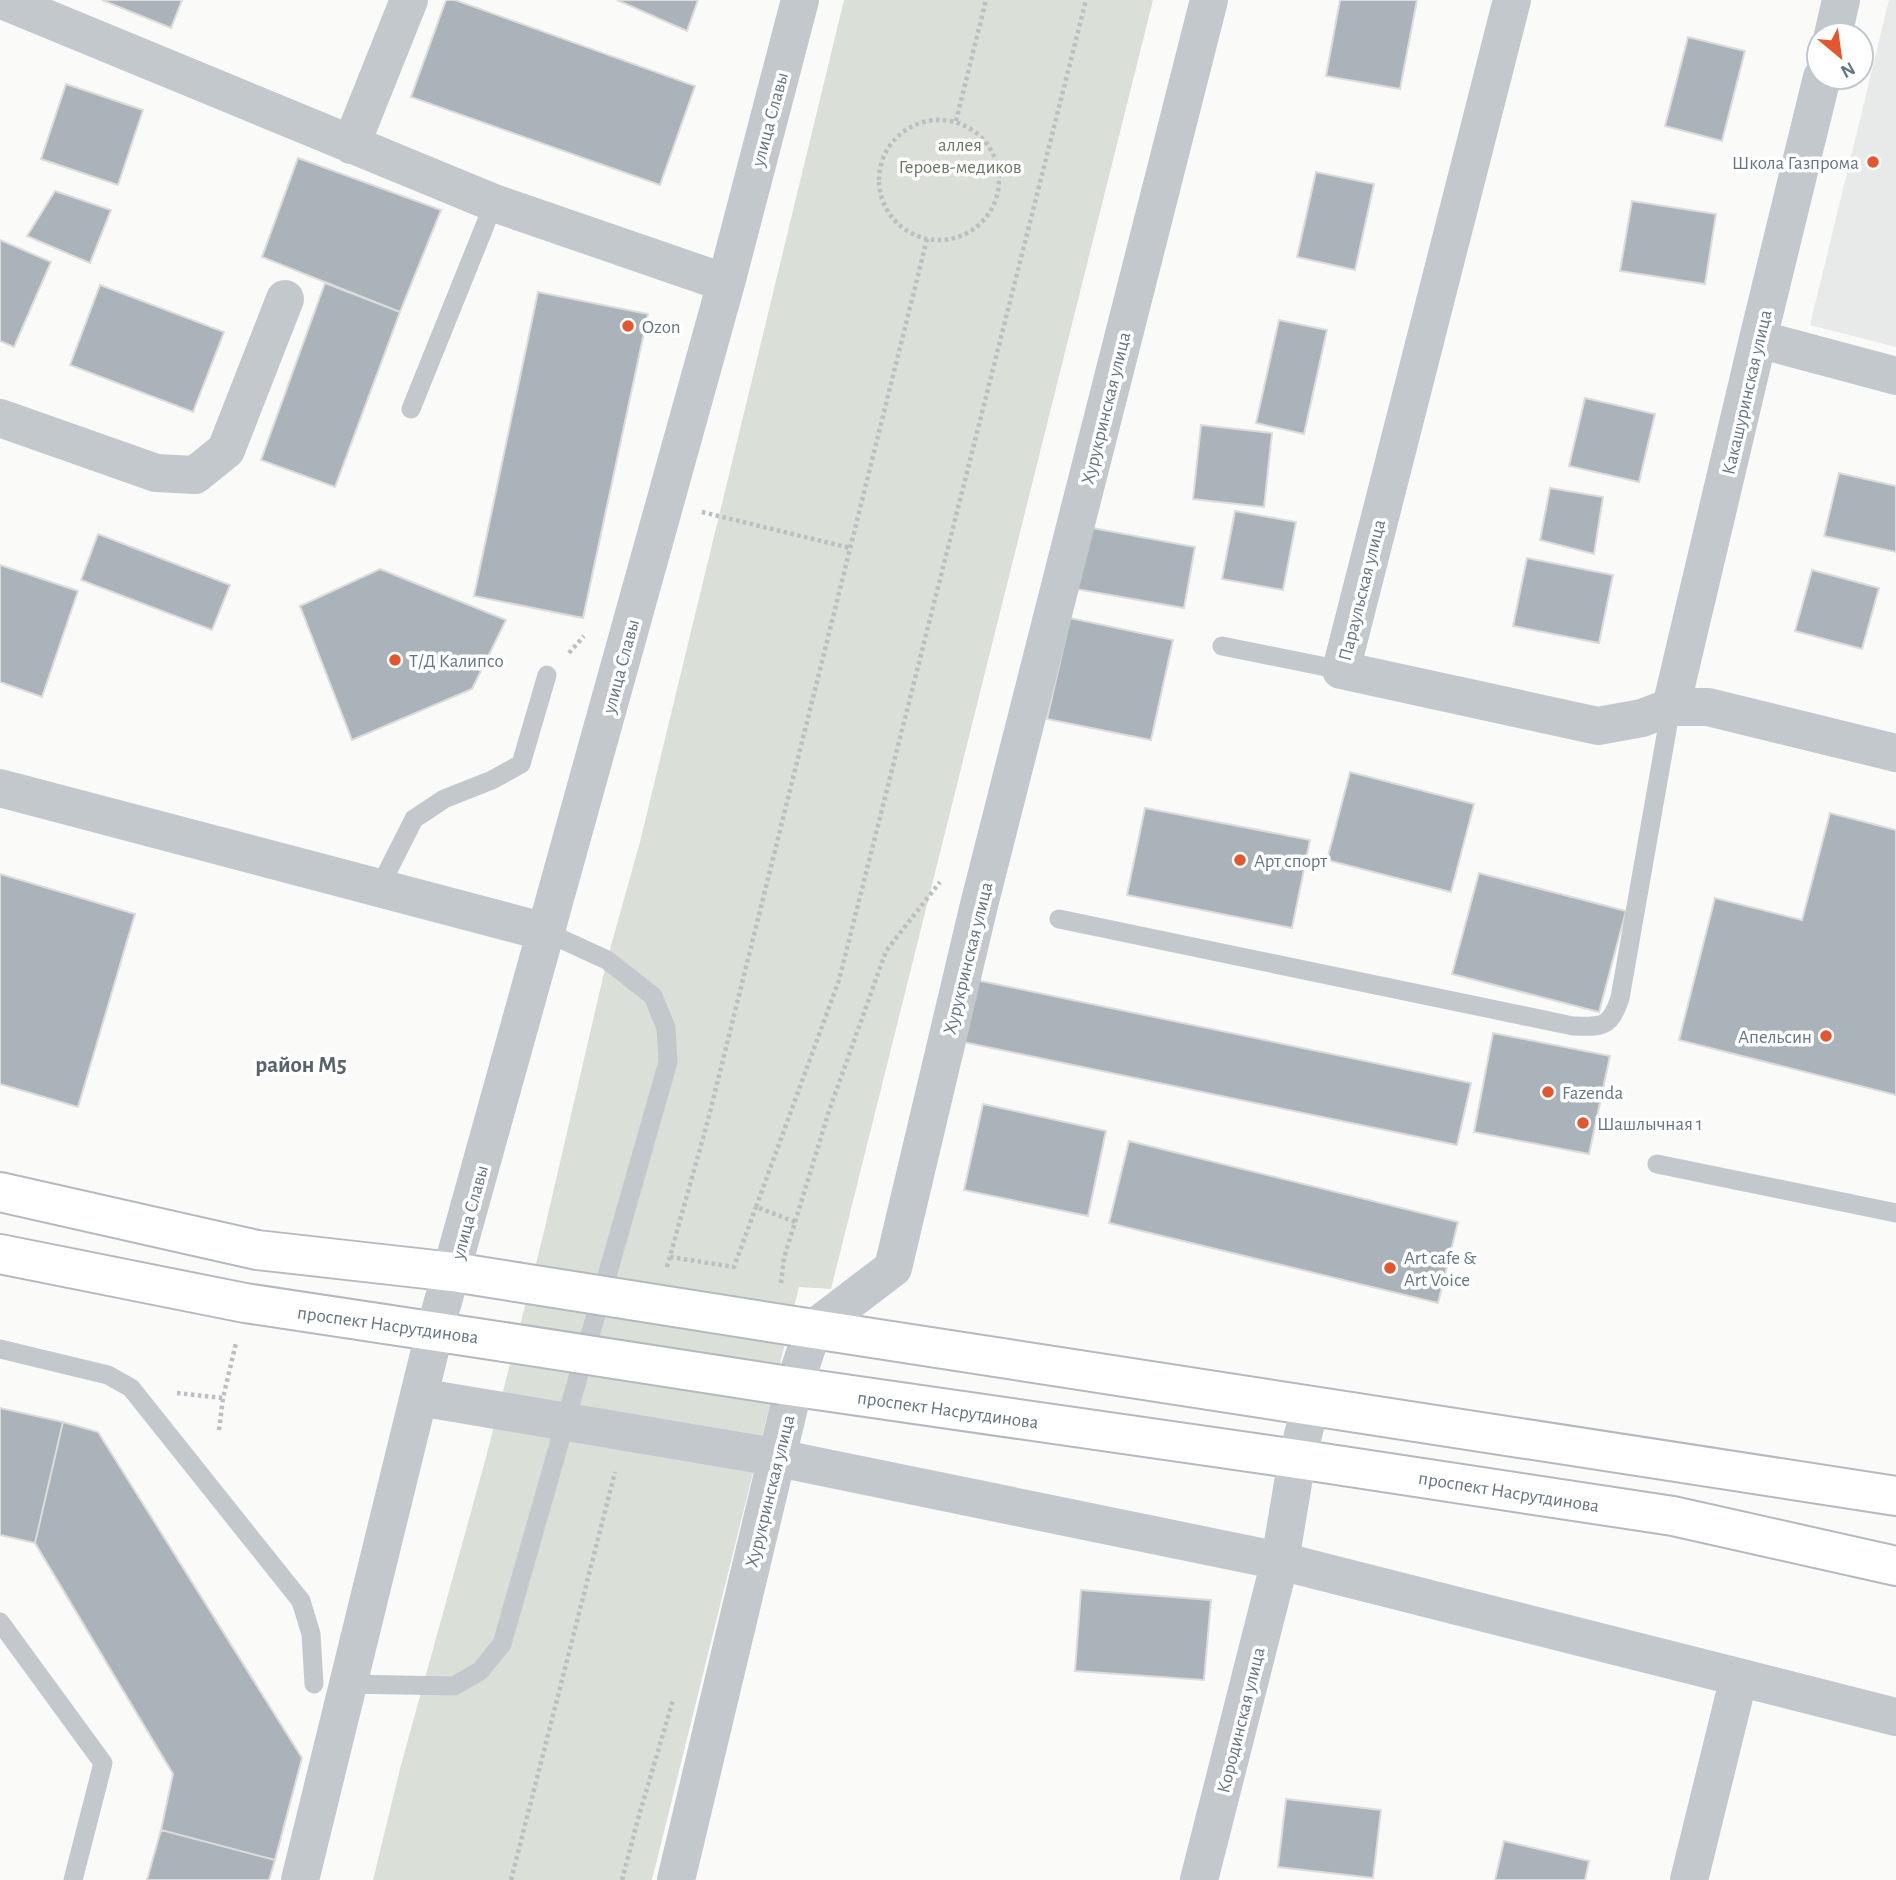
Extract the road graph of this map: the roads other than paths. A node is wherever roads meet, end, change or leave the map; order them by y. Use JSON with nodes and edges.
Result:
{"nodes":[{"id":1,"x":2,"y":0,"type":"edge"},
{"id":2,"x":409,"y":0,"type":"edge"},
{"id":3,"x":800,"y":0,"type":"edge"},
{"id":4,"x":1209,"y":0,"type":"edge"},
{"id":5,"x":1512,"y":0,"type":"edge"},
{"id":6,"x":1841,"y":0,"type":"edge"},
{"id":7,"x":1836,"y":21,"type":"edge"},
{"id":8,"x":1819,"y":91,"type":"edge"},
{"id":9,"x":351,"y":145,"type":"junction"},
{"id":10,"x":494,"y":203,"type":"junction"},
{"id":11,"x":726,"y":283,"type":"junction"},
{"id":12,"x":285,"y":299,"type":"dead end"},
{"id":13,"x":1758,"y":339,"type":"junction"},
{"id":14,"x":1896,"y":376,"type":"edge"},
{"id":15,"x":411,"y":409,"type":"dead end"},
{"id":16,"x":0,"y":418,"type":"edge"},
{"id":17,"x":1222,"y":646,"type":"dead end"},
{"id":18,"x":1341,"y":670,"type":"junction"},
{"id":19,"x":547,"y":675,"type":"dead end"},
{"id":20,"x":1671,"y":707,"type":"junction"},
{"id":21,"x":1896,"y":753,"type":"edge"},
{"id":22,"x":0,"y":788,"type":"edge"},
{"id":23,"x":379,"y":888,"type":"junction"},
{"id":24,"x":1059,"y":919,"type":"dead end"},
{"id":25,"x":547,"y":932,"type":"junction"},
{"id":26,"x":1657,"y":1164,"type":"dead end"},
{"id":27,"x":0,"y":1192,"type":"edge"},
{"id":28,"x":1896,"y":1213,"type":"edge"},
{"id":29,"x":0,"y":1254,"type":"edge"},
{"id":30,"x":453,"y":1272,"type":"junction"},
{"id":31,"x":803,"y":1328,"type":"junction"},
{"id":32,"x":435,"y":1330,"type":"junction"},
{"id":33,"x":0,"y":1349,"type":"edge"},
{"id":34,"x":788,"y":1385,"type":"junction"},
{"id":35,"x":419,"y":1397,"type":"junction"},
{"id":36,"x":1310,"y":1407,"type":"junction"},
{"id":37,"x":772,"y":1457,"type":"junction"},
{"id":38,"x":1297,"y":1459,"type":"junction"},
{"id":39,"x":1896,"y":1496,"type":"edge"},
{"id":40,"x":1280,"y":1561,"type":"junction"},
{"id":41,"x":1896,"y":1566,"type":"edge"},
{"id":42,"x":0,"y":1622,"type":"edge"},
{"id":43,"x":1739,"y":1677,"type":"junction"},
{"id":44,"x":331,"y":1684,"type":"junction"},
{"id":45,"x":1896,"y":1717,"type":"edge"},
{"id":46,"x":73,"y":1880,"type":"edge"},
{"id":47,"x":300,"y":1880,"type":"edge"},
{"id":48,"x":676,"y":1880,"type":"edge"},
{"id":49,"x":1199,"y":1880,"type":"edge"},
{"id":50,"x":1689,"y":1880,"type":"edge"}],
"edges":[{"from":1,"to":9,"type":"street"},
{"from":2,"to":9,"type":"street"},
{"from":3,"to":11,"type":"street","name":"улица Славы"},
{"from":4,"to":31,"type":"street","name":"Хурукринская улица"},
{"from":5,"to":18,"type":"street","name":"Параульская улица"},
{"from":6,"to":7,"type":"street"},
{"from":8,"to":13,"type":"street","name":"Какашуринская улица"},
{"from":9,"to":10,"type":"street"},
{"from":10,"to":11,"type":"street"},
{"from":10,"to":15,"type":"lane"},
{"from":11,"to":25,"type":"street","name":"улица Славы"},
{"from":12,"to":16,"type":"street"},
{"from":13,"to":14,"type":"street"},
{"from":13,"to":20,"type":"street","name":"Какашуринская улица"},
{"from":17,"to":18,"type":"lane"},
{"from":18,"to":20,"type":"street","name":"Параульская улица"},
{"from":19,"to":23,"type":"lane"},
{"from":20,"to":21,"type":"street","name":"Параульская улица"},
{"from":20,"to":24,"type":"lane"},
{"from":22,"to":23,"type":"street"},
{"from":23,"to":25,"type":"street"},
{"from":25,"to":30,"type":"street","name":"улица Славы"},
{"from":25,"to":44,"type":"lane"},
{"from":26,"to":28,"type":"lane"},
{"from":27,"to":30,"type":"main road"},
{"from":29,"to":32,"type":"main road","name":"проспект Насрутдинова"},
{"from":30,"to":31,"type":"main road","bridge":true},
{"from":30,"to":32,"type":"street","name":"улица Славы"},
{"from":31,"to":34,"type":"street","name":"Хурукринская улица"},
{"from":31,"to":36,"type":"main road"},
{"from":32,"to":34,"type":"main road","name":"проспект Насрутдинова","bridge":true},
{"from":32,"to":35,"type":"street","name":"улица Славы"},
{"from":33,"to":44,"type":"lane"},
{"from":34,"to":37,"type":"street","name":"Хурукринская улица"},
{"from":34,"to":38,"type":"main road","name":"проспект Насрутдинова"},
{"from":35,"to":37,"type":"street","bridge":true},
{"from":35,"to":44,"type":"street","name":"улица Славы"},
{"from":36,"to":38,"type":"street","name":"Кородинская улица"},
{"from":36,"to":39,"type":"main road"},
{"from":37,"to":40,"type":"street"},
{"from":37,"to":48,"type":"street","name":"Хурукринская улица"},
{"from":38,"to":40,"type":"street","name":"Кородинская улица"},
{"from":38,"to":41,"type":"main road","name":"проспект Насрутдинова"},
{"from":40,"to":43,"type":"street"},
{"from":40,"to":49,"type":"street","name":"Кородинская улица"},
{"from":42,"to":46,"type":"lane"},
{"from":43,"to":45,"type":"street"},
{"from":43,"to":50,"type":"street"},
{"from":44,"to":47,"type":"street","name":"улица Славы"}]}
